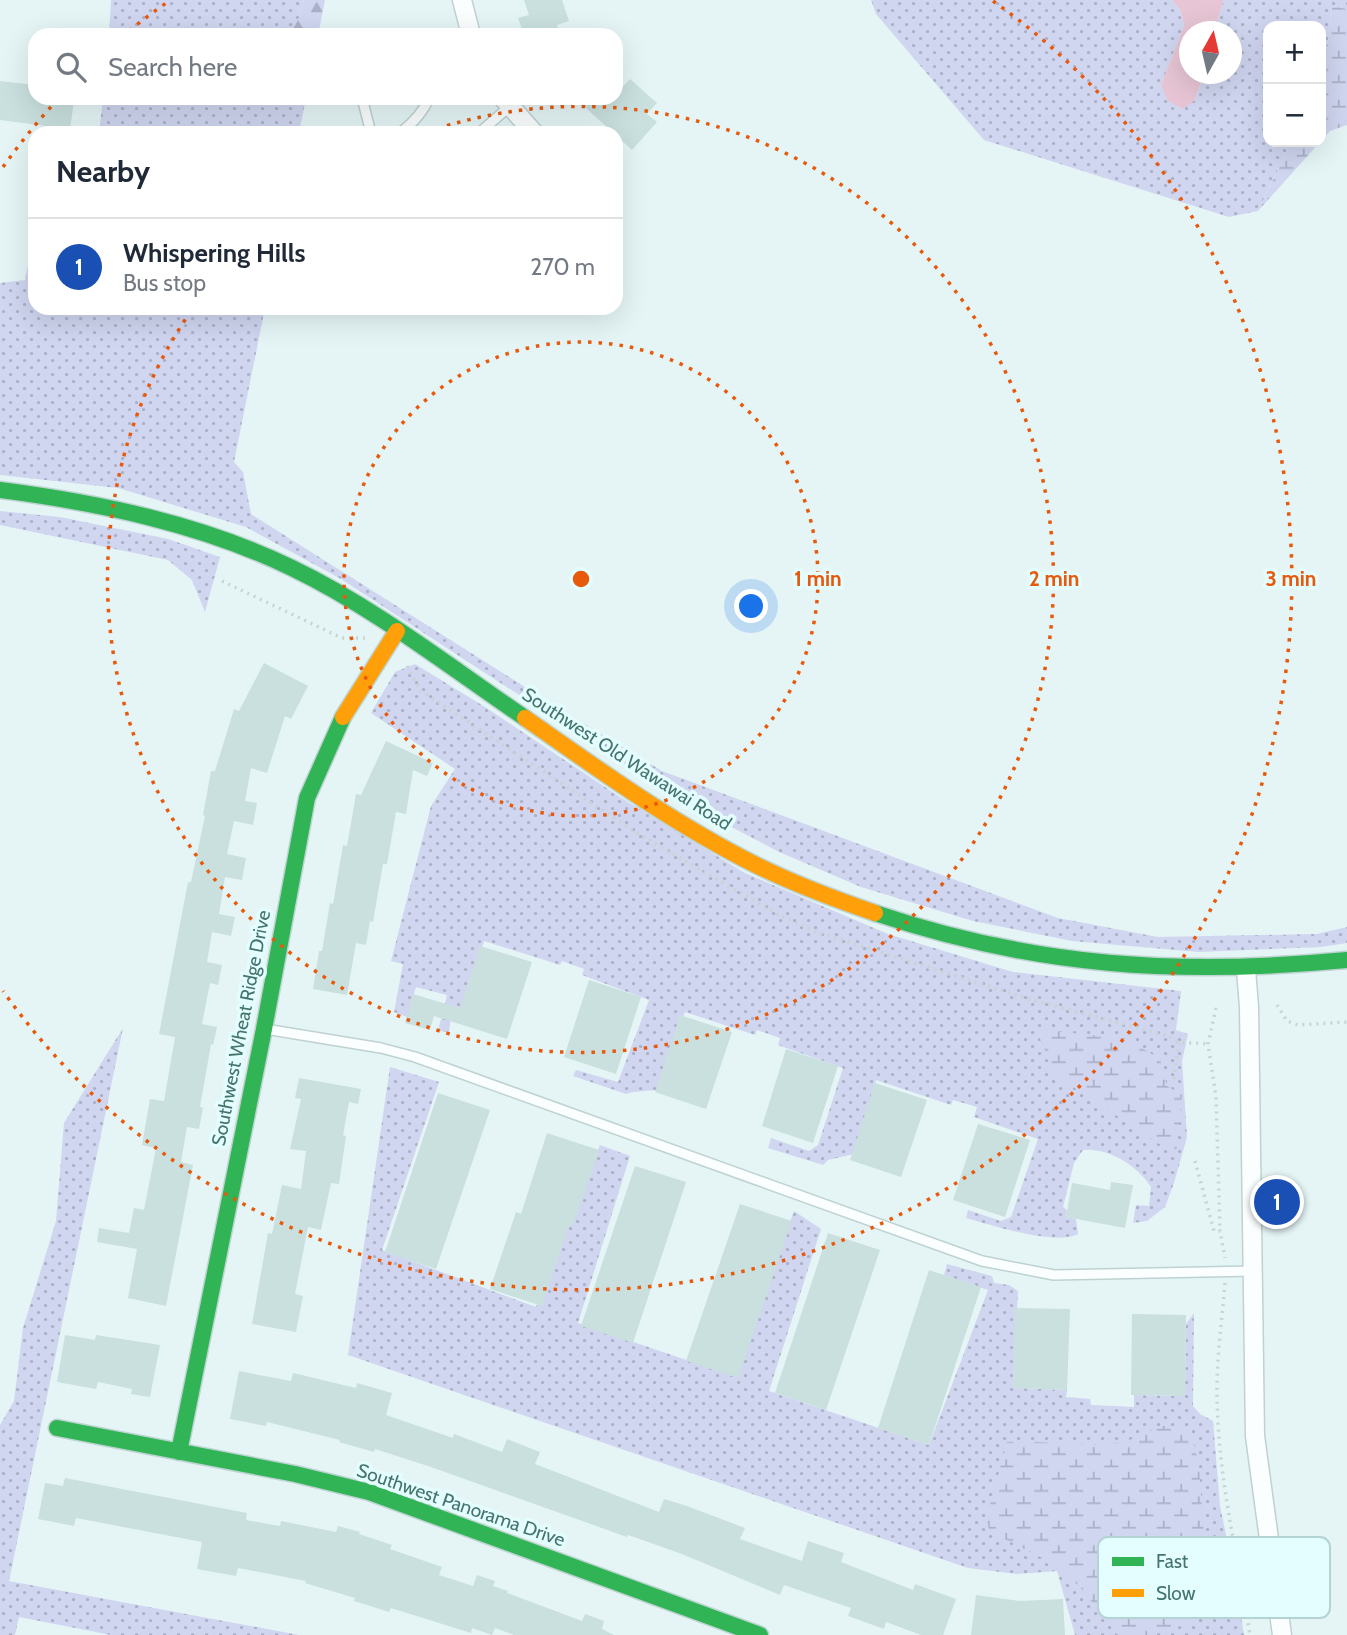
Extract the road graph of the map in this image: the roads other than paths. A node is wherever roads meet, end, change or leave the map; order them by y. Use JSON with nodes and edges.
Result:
{"nodes":[{"id":1,"x":462,"y":0,"type":"edge"},
{"id":2,"x":469,"y":28,"type":"edge"},
{"id":3,"x":364,"y":105,"type":"edge"},
{"id":4,"x":426,"y":105,"type":"edge"},
{"id":5,"x":504,"y":105,"type":"edge"},
{"id":6,"x":508,"y":105,"type":"edge"},
{"id":7,"x":369,"y":126,"type":"edge"},
{"id":8,"x":409,"y":126,"type":"edge"},
{"id":9,"x":485,"y":126,"type":"edge"},
{"id":10,"x":527,"y":126,"type":"edge"},
{"id":11,"x":0,"y":491,"type":"edge"},
{"id":12,"x":397,"y":631,"type":"junction"},
{"id":13,"x":1347,"y":960,"type":"edge"},
{"id":14,"x":1246,"y":968,"type":"junction"},
{"id":15,"x":264,"y":1029,"type":"junction"},
{"id":16,"x":1253,"y":1271,"type":"junction"},
{"id":17,"x":57,"y":1428,"type":"dead end"},
{"id":18,"x":179,"y":1452,"type":"junction"},
{"id":19,"x":1269,"y":1537,"type":"edge"},
{"id":20,"x":760,"y":1635,"type":"edge"}],
"edges":[{"from":1,"to":2,"type":"street"},
{"from":3,"to":7,"type":"lane"},
{"from":4,"to":8,"type":"lane"},
{"from":5,"to":9,"type":"lane"},
{"from":6,"to":10,"type":"street"},
{"from":11,"to":12,"type":"street","name":"Southwest Old Wawawai Road"},
{"from":12,"to":14,"type":"street","name":"Southwest Old Wawawai Road"},
{"from":12,"to":15,"type":"street","name":"Southwest Wheat Ridge Drive"},
{"from":13,"to":14,"type":"street","name":"Southwest Old Wawawai Road"},
{"from":14,"to":16,"type":"street"},
{"from":15,"to":16,"type":"lane"},
{"from":15,"to":18,"type":"street","name":"Southwest Wheat Ridge Drive"},
{"from":16,"to":19,"type":"street"},
{"from":17,"to":18,"type":"street","name":"Southwest Panorama Drive"},
{"from":18,"to":20,"type":"street","name":"Southwest Panorama Drive"}]}
